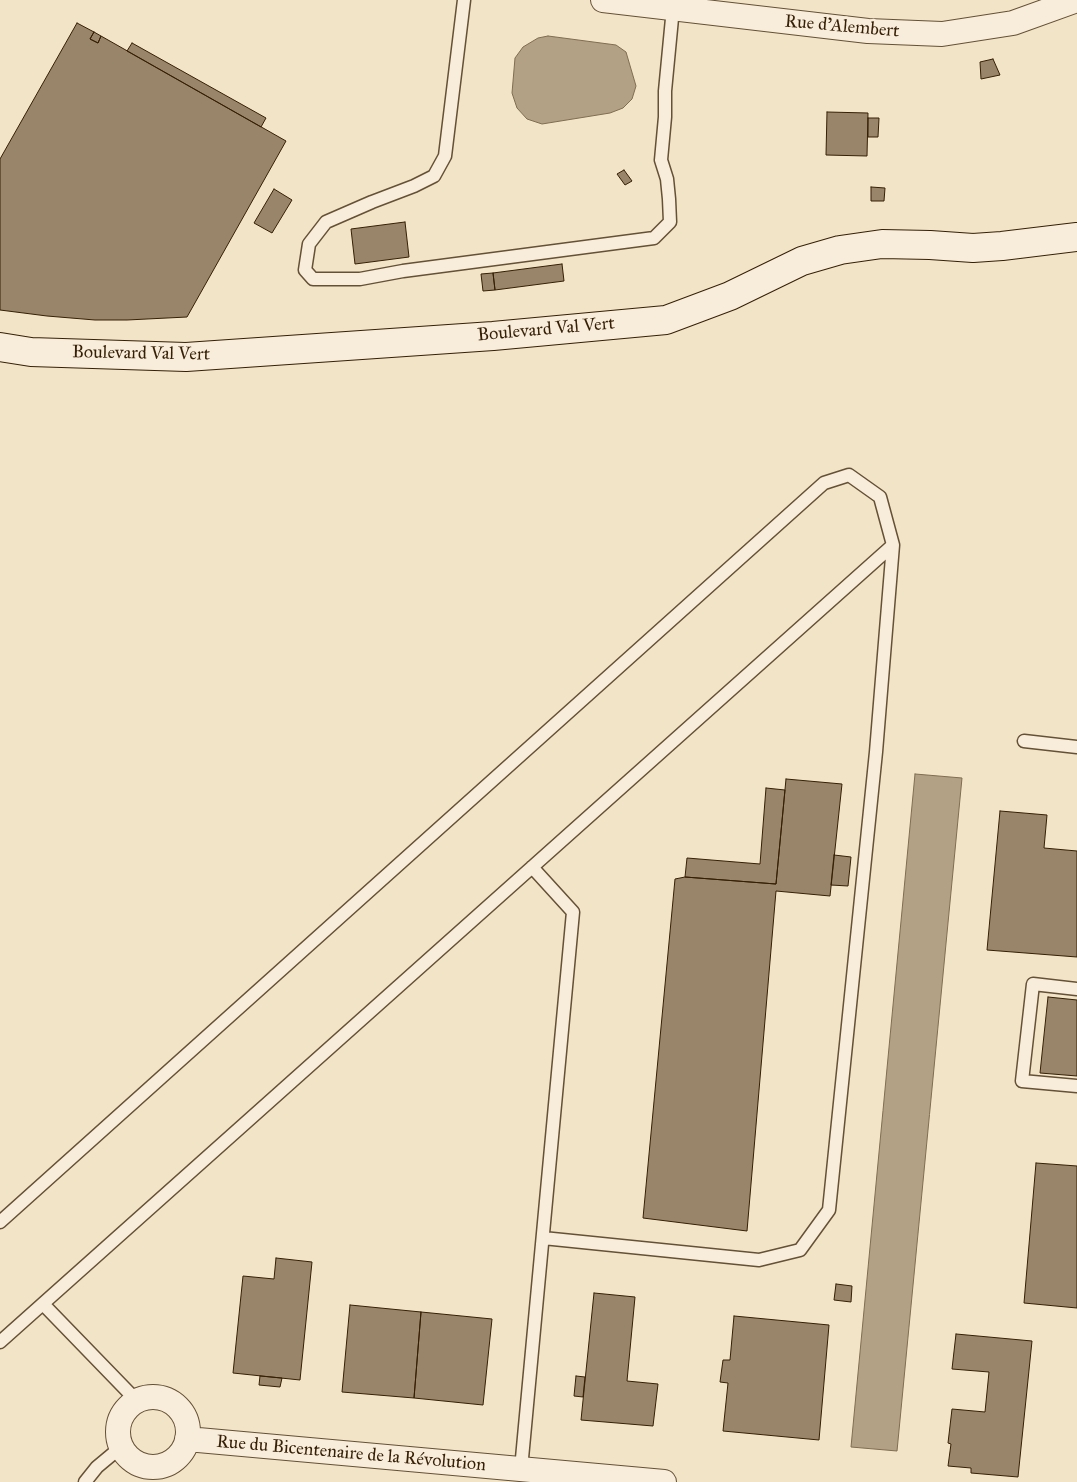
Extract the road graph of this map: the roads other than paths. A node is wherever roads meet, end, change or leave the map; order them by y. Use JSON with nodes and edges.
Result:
{"nodes":[{"id":1,"x":464,"y":0,"type":"edge"},
{"id":2,"x":603,"y":0,"type":"edge"},
{"id":3,"x":1077,"y":0,"type":"edge"},
{"id":4,"x":673,"y":8,"type":"junction"},
{"id":5,"x":1077,"y":237,"type":"edge"},
{"id":6,"x":0,"y":347,"type":"edge"},
{"id":7,"x":893,"y":545,"type":"junction"},
{"id":8,"x":1024,"y":741,"type":"dead end"},
{"id":9,"x":1077,"y":746,"type":"edge"},
{"id":10,"x":532,"y":867,"type":"junction"},
{"id":11,"x":1077,"y":989,"type":"edge"},
{"id":12,"x":1077,"y":1086,"type":"edge"},
{"id":13,"x":0,"y":1222,"type":"edge"},
{"id":14,"x":543,"y":1238,"type":"junction"},
{"id":15,"x":42,"y":1304,"type":"junction"},
{"id":16,"x":0,"y":1342,"type":"edge"},
{"id":17,"x":137,"y":1401,"type":"junction"},
{"id":18,"x":187,"y":1439,"type":"junction"},
{"id":19,"x":121,"y":1447,"type":"junction"},
{"id":20,"x":521,"y":1469,"type":"junction"},
{"id":21,"x":85,"y":1482,"type":"edge"},
{"id":22,"x":664,"y":1482,"type":"edge"}],
"edges":[{"from":1,"to":4,"type":"lane"},
{"from":2,"to":4,"type":"street","name":"Rue d'Alembert"},
{"from":3,"to":4,"type":"street","name":"Rue d'Alembert"},
{"from":5,"to":6,"type":"street","name":"Boulevard Val Vert"},
{"from":7,"to":10,"type":"lane"},
{"from":7,"to":13,"type":"lane"},
{"from":7,"to":14,"type":"lane"},
{"from":8,"to":9,"type":"lane"},
{"from":10,"to":14,"type":"lane"},
{"from":10,"to":15,"type":"lane"},
{"from":11,"to":12,"type":"lane"},
{"from":14,"to":20,"type":"lane"},
{"from":15,"to":16,"type":"lane"},
{"from":15,"to":17,"type":"lane"},
{"from":17,"to":18,"type":"street"},
{"from":17,"to":19,"type":"street"},
{"from":18,"to":19,"type":"street"},
{"from":18,"to":20,"type":"street","name":"Rue du Bicentenaire de la Révolution"},
{"from":19,"to":21,"type":"lane"},
{"from":20,"to":22,"type":"street","name":"Rue du Bicentenaire de la Révolution"}]}
